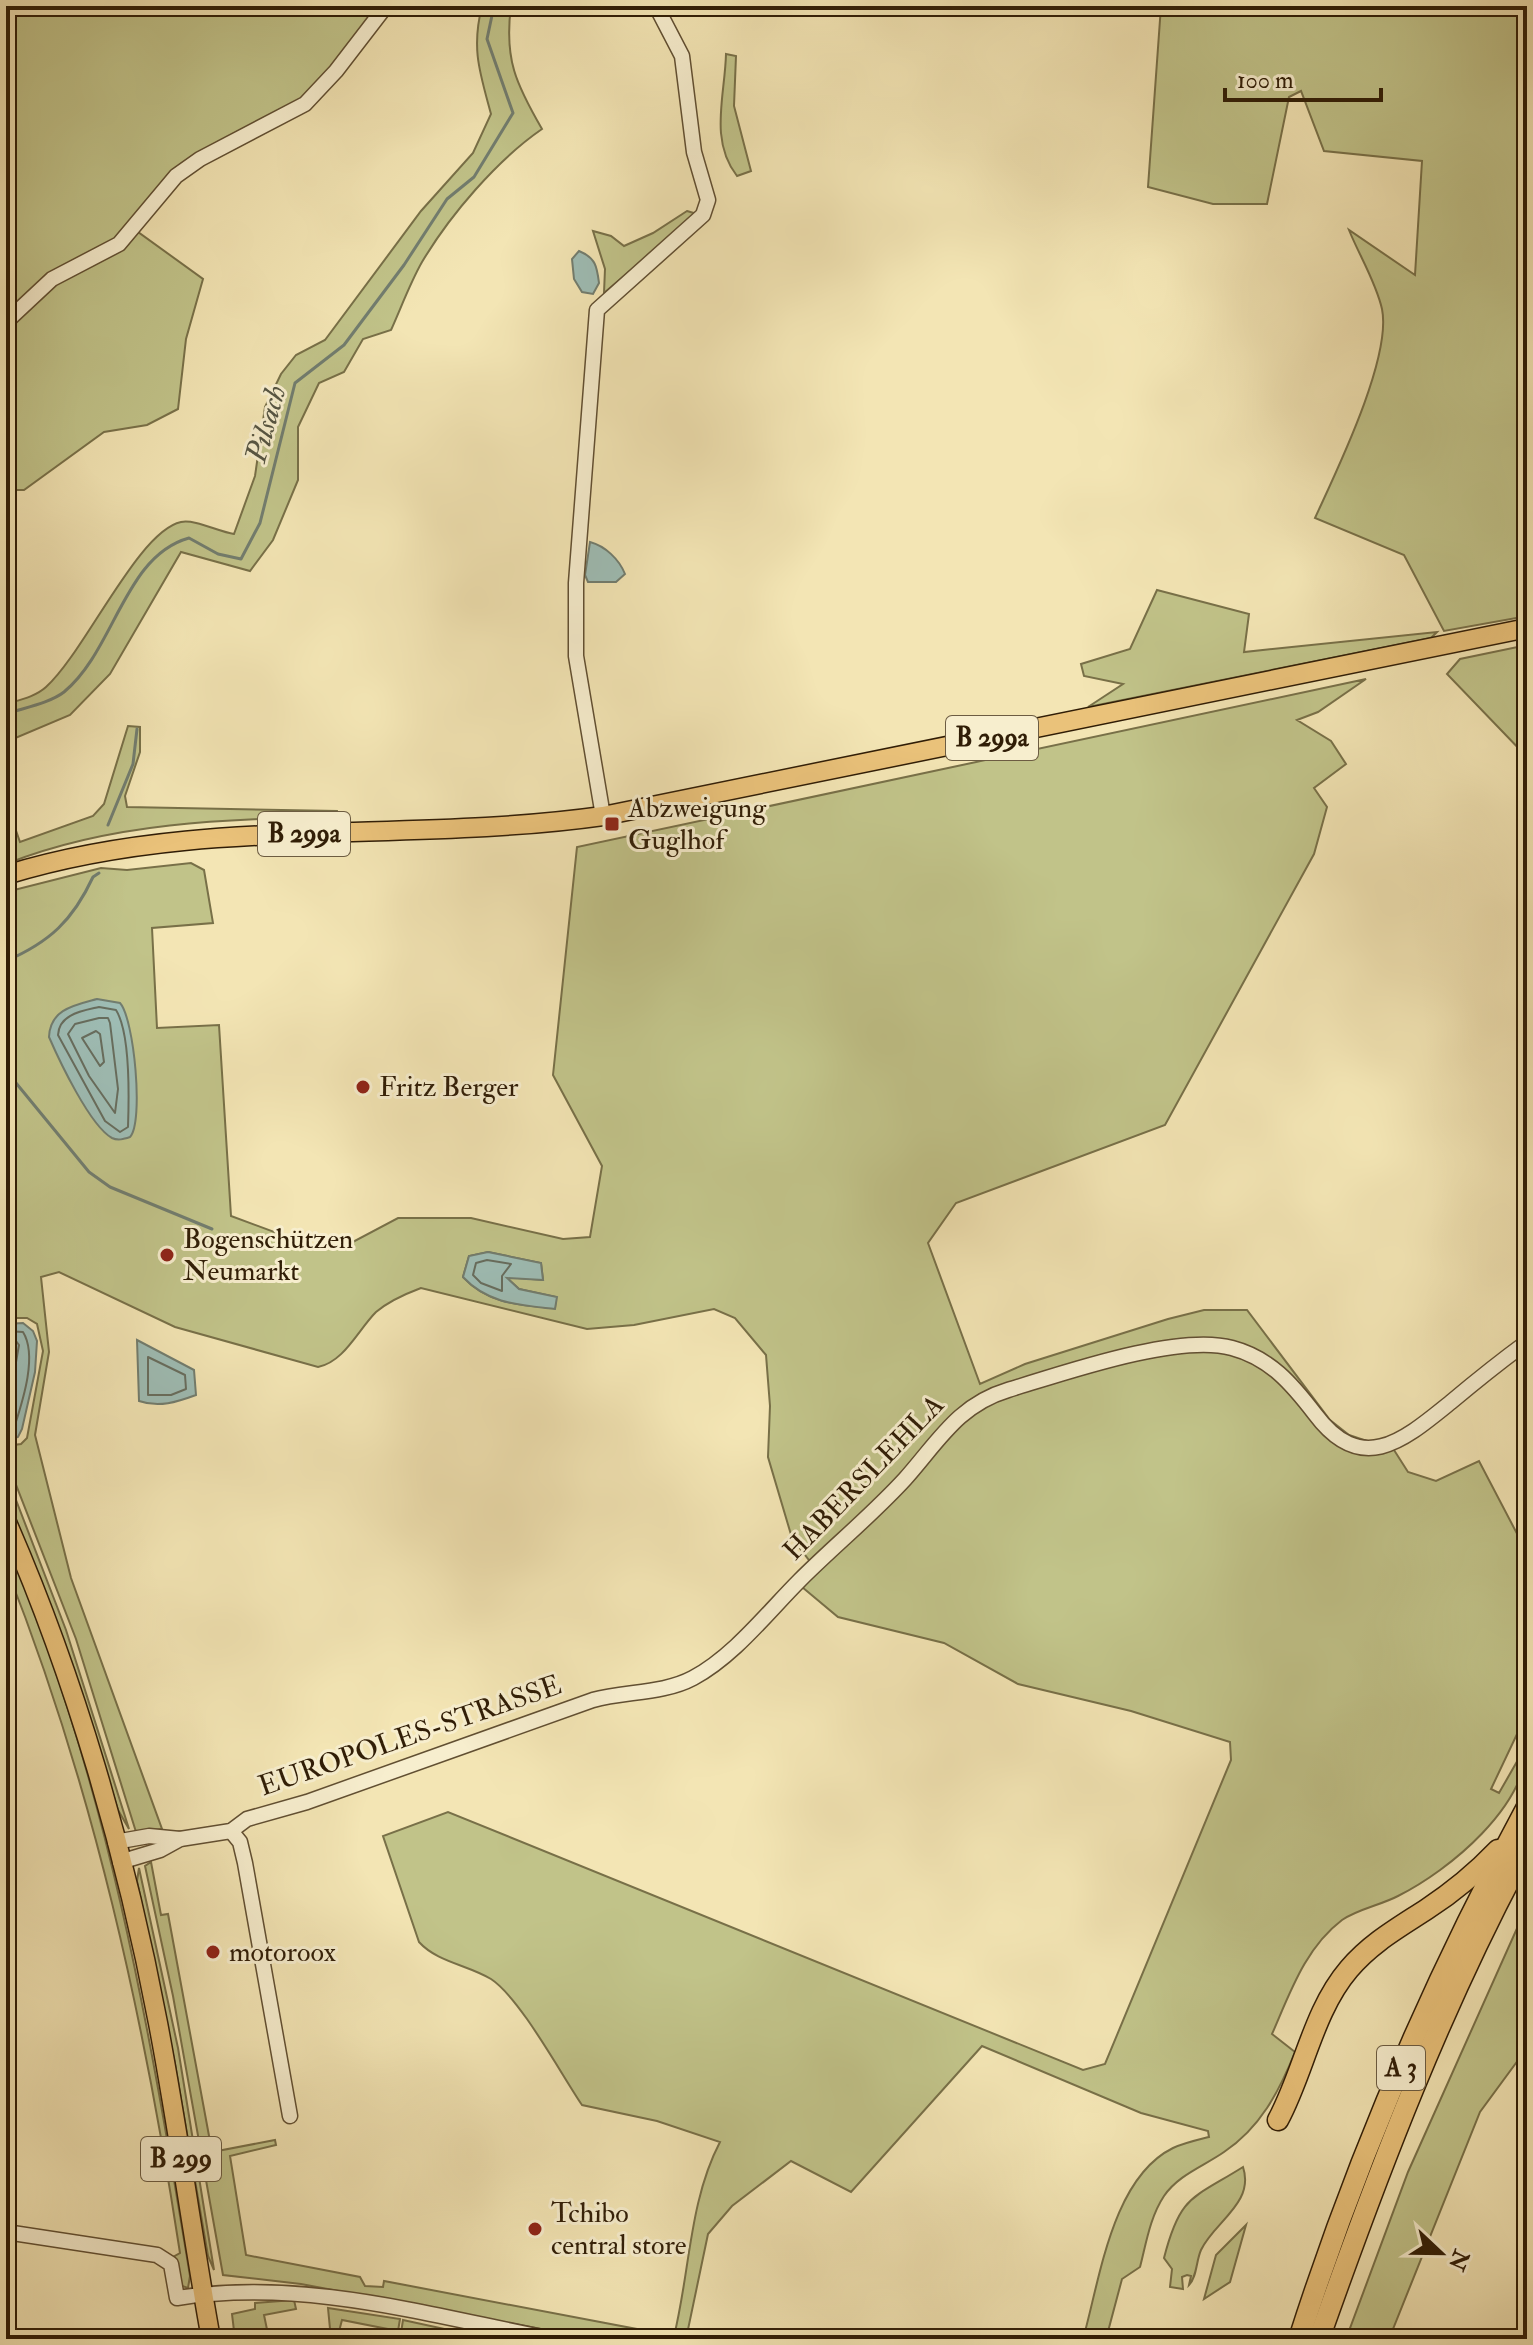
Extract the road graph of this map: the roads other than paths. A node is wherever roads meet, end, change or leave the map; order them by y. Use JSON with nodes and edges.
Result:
{"nodes":[{"id":1,"x":386,"y":6,"type":"edge"},
{"id":2,"x":656,"y":6,"type":"edge"},
{"id":3,"x":6,"y":322,"type":"edge"},
{"id":4,"x":1527,"y":628,"type":"edge"},
{"id":5,"x":603,"y":816,"type":"junction"},
{"id":6,"x":6,"y":875,"type":"edge"},
{"id":7,"x":1527,"y":1342,"type":"edge"},
{"id":8,"x":6,"y":1520,"type":"edge"},
{"id":9,"x":660,"y":1689,"type":"joint"},
{"id":10,"x":1527,"y":1807,"type":"edge"},
{"id":11,"x":231,"y":1831,"type":"junction"},
{"id":12,"x":180,"y":1839,"type":"junction"},
{"id":13,"x":115,"y":1842,"type":"junction"},
{"id":14,"x":1519,"y":1842,"type":"edge"},
{"id":15,"x":120,"y":1862,"type":"junction"},
{"id":16,"x":290,"y":2116,"type":"dead end"},
{"id":17,"x":1278,"y":2120,"type":"dead end"},
{"id":18,"x":6,"y":2232,"type":"edge"},
{"id":19,"x":203,"y":2294,"type":"junction"},
{"id":20,"x":211,"y":2339,"type":"edge"},
{"id":21,"x":552,"y":2339,"type":"edge"},
{"id":22,"x":1299,"y":2339,"type":"edge"},
{"id":23,"x":1319,"y":2339,"type":"edge"}],
"edges":[{"from":1,"to":3,"type":"street"},
{"from":2,"to":5,"type":"street"},
{"from":4,"to":5,"type":"main road","number":"B 299a"},
{"from":5,"to":6,"type":"main road","number":"B 299a"},
{"from":7,"to":9,"type":"street","name":"HABERSLEHLA"},
{"from":8,"to":13,"type":"main road","number":"B 299"},
{"from":9,"to":11,"type":"street","name":"EUROPOLES-STRASSE"},
{"from":10,"to":14,"type":"highway","number":"A 3"},
{"from":11,"to":12,"type":"street","name":"EUROPOLES-STRASSE"},
{"from":11,"to":16,"type":"street"},
{"from":12,"to":13,"type":"street","name":"EUROPOLES-STRASSE"},
{"from":12,"to":15,"type":"street","name":"EUROPOLES-STRASSE"},
{"from":13,"to":15,"type":"main road","number":"B 299"},
{"from":14,"to":17,"type":"highway"},
{"from":14,"to":22,"type":"highway","number":"A 3"},
{"from":14,"to":23,"type":"highway","number":"A 3"},
{"from":15,"to":19,"type":"main road","number":"B 299"},
{"from":18,"to":19,"type":"street"},
{"from":19,"to":20,"type":"main road","number":"B 299"},
{"from":19,"to":21,"type":"street"}]}
